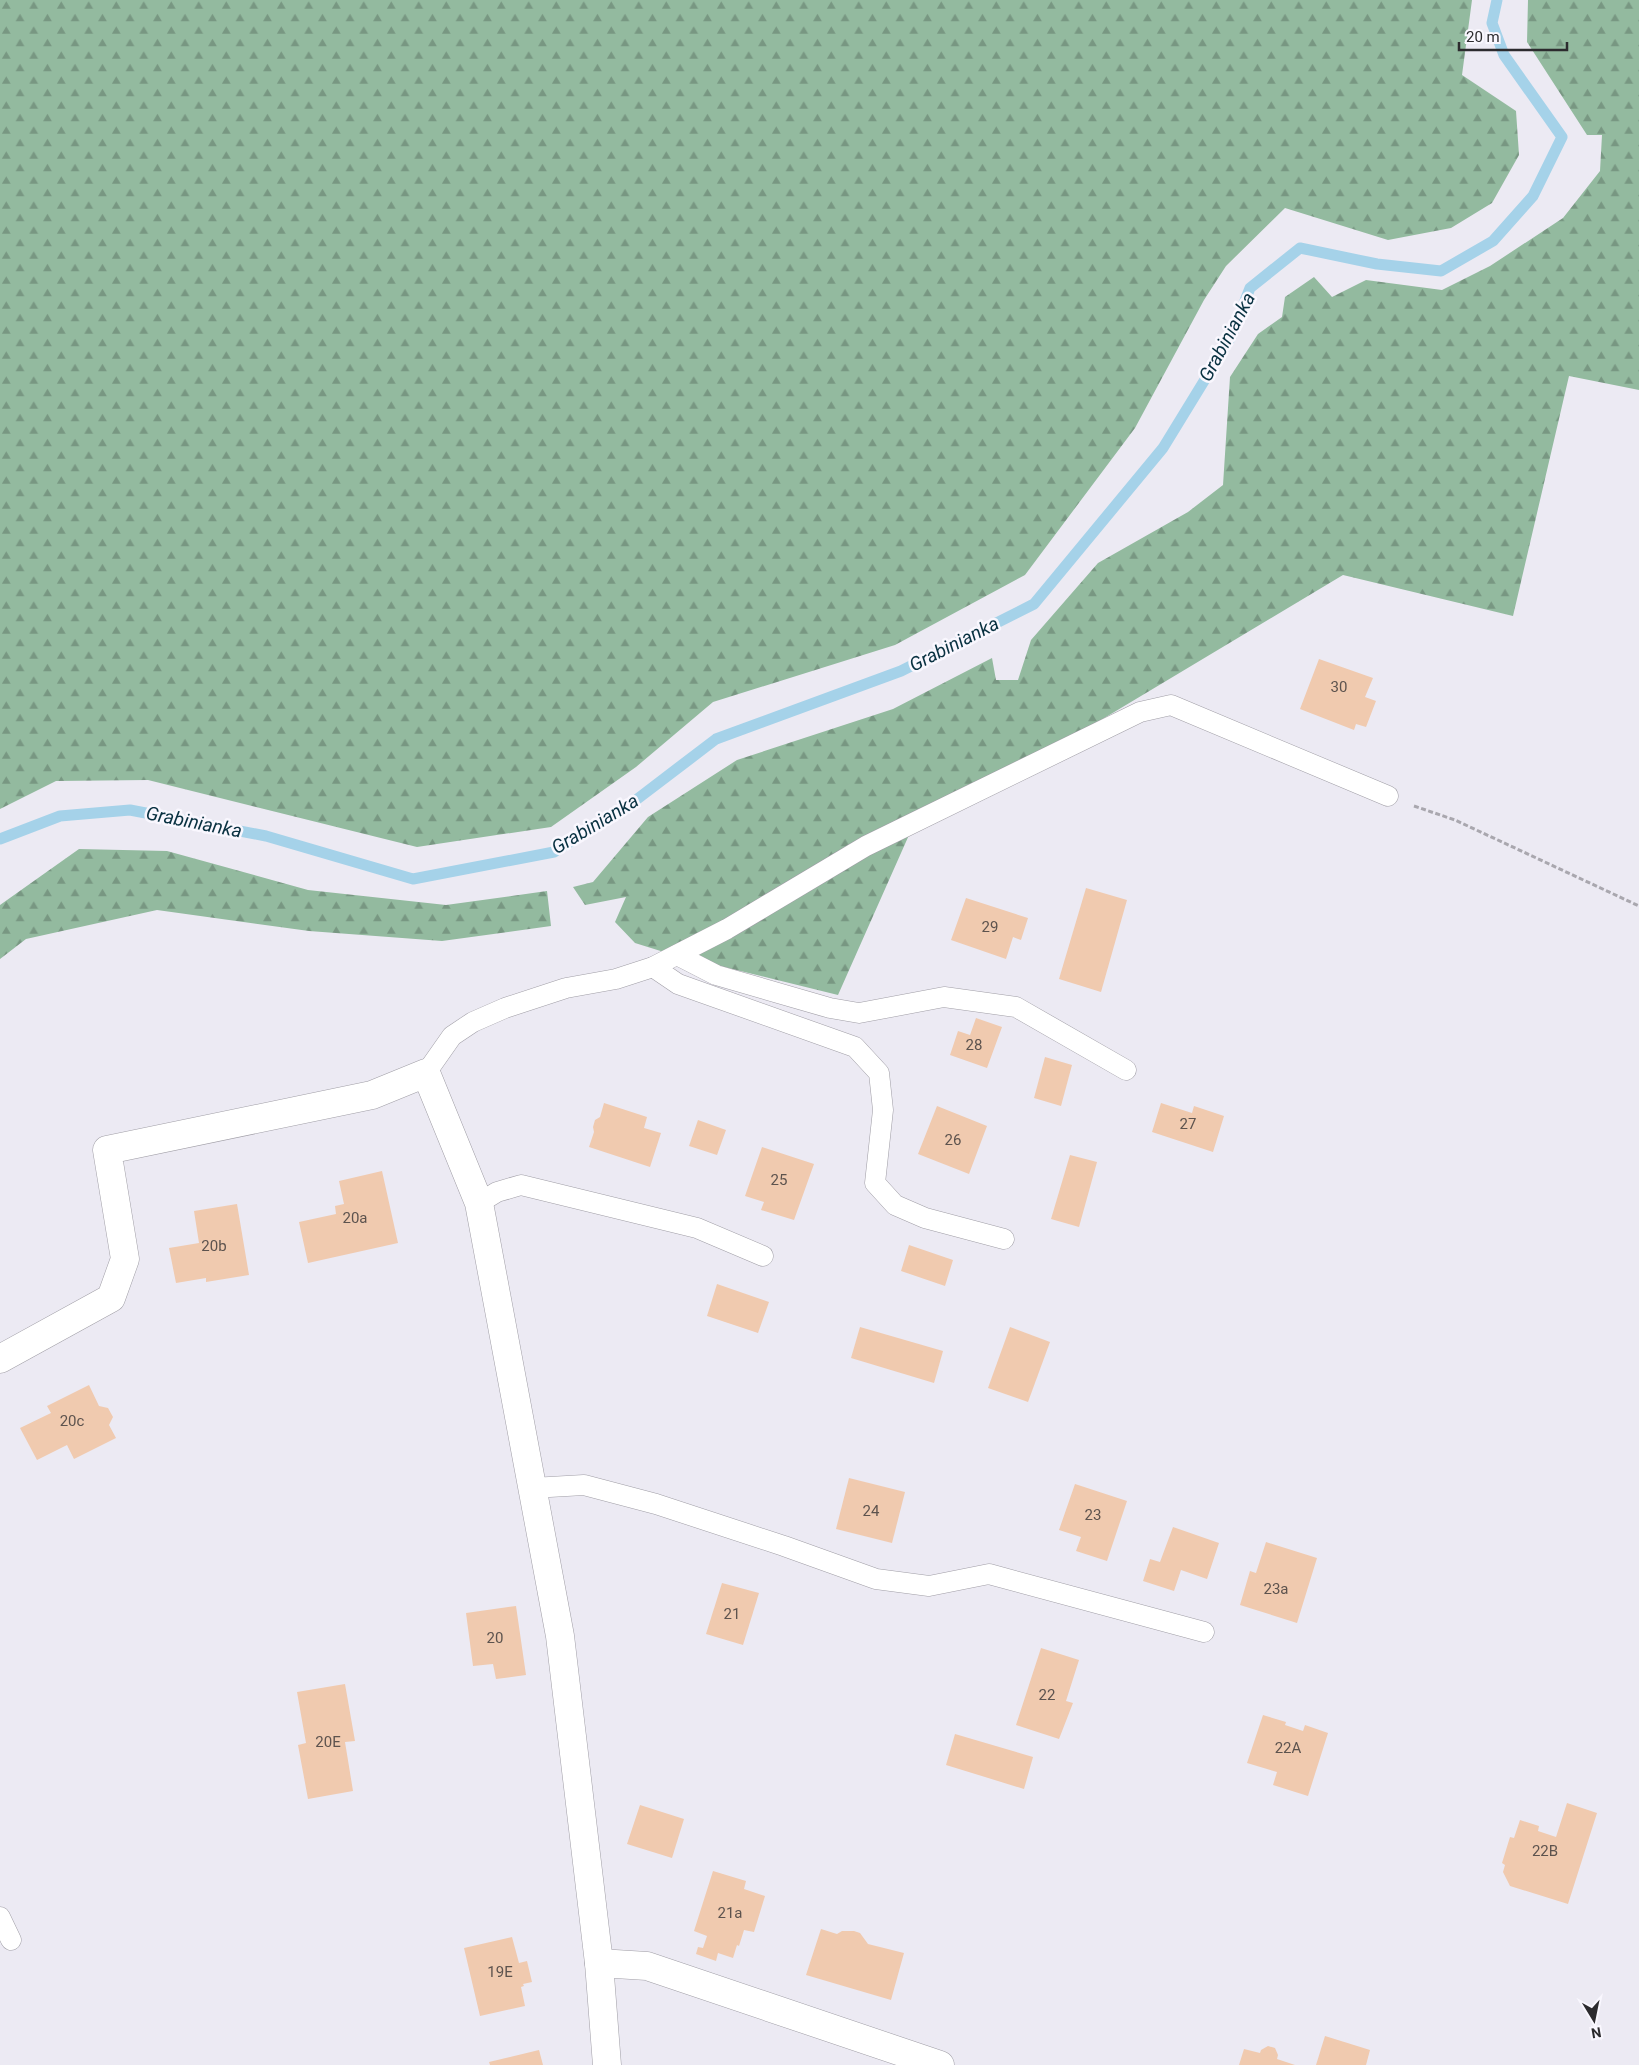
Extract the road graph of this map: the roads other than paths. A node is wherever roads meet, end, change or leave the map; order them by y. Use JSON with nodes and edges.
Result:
{"nodes":[{"id":1,"x":1388,"y":796,"type":"road end"},
{"id":2,"x":677,"y":954,"type":"junction"},
{"id":3,"x":653,"y":967,"type":"junction"},
{"id":4,"x":1126,"y":1070,"type":"dead end"},
{"id":5,"x":426,"y":1073,"type":"junction"},
{"id":6,"x":479,"y":1203,"type":"junction"},
{"id":7,"x":1004,"y":1239,"type":"dead end"},
{"id":8,"x":762,"y":1256,"type":"dead end"},
{"id":9,"x":0,"y":1359,"type":"edge"},
{"id":10,"x":532,"y":1488,"type":"junction"},
{"id":11,"x":1204,"y":1632,"type":"dead end"},
{"id":12,"x":0,"y":1917,"type":"edge"},
{"id":13,"x":11,"y":1940,"type":"dead end"},
{"id":14,"x":598,"y":1963,"type":"junction"},
{"id":15,"x":607,"y":2065,"type":"edge"},
{"id":16,"x":940,"y":2065,"type":"edge"}],
"edges":[{"from":1,"to":2,"type":"lane"},
{"from":2,"to":3,"type":"lane"},
{"from":2,"to":4,"type":"lane"},
{"from":3,"to":5,"type":"lane"},
{"from":3,"to":7,"type":"lane"},
{"from":5,"to":6,"type":"street"},
{"from":5,"to":9,"type":"street"},
{"from":6,"to":8,"type":"lane"},
{"from":6,"to":10,"type":"street"},
{"from":10,"to":11,"type":"lane"},
{"from":10,"to":14,"type":"street"},
{"from":12,"to":13,"type":"lane"},
{"from":14,"to":15,"type":"street"},
{"from":14,"to":16,"type":"street"}]}
